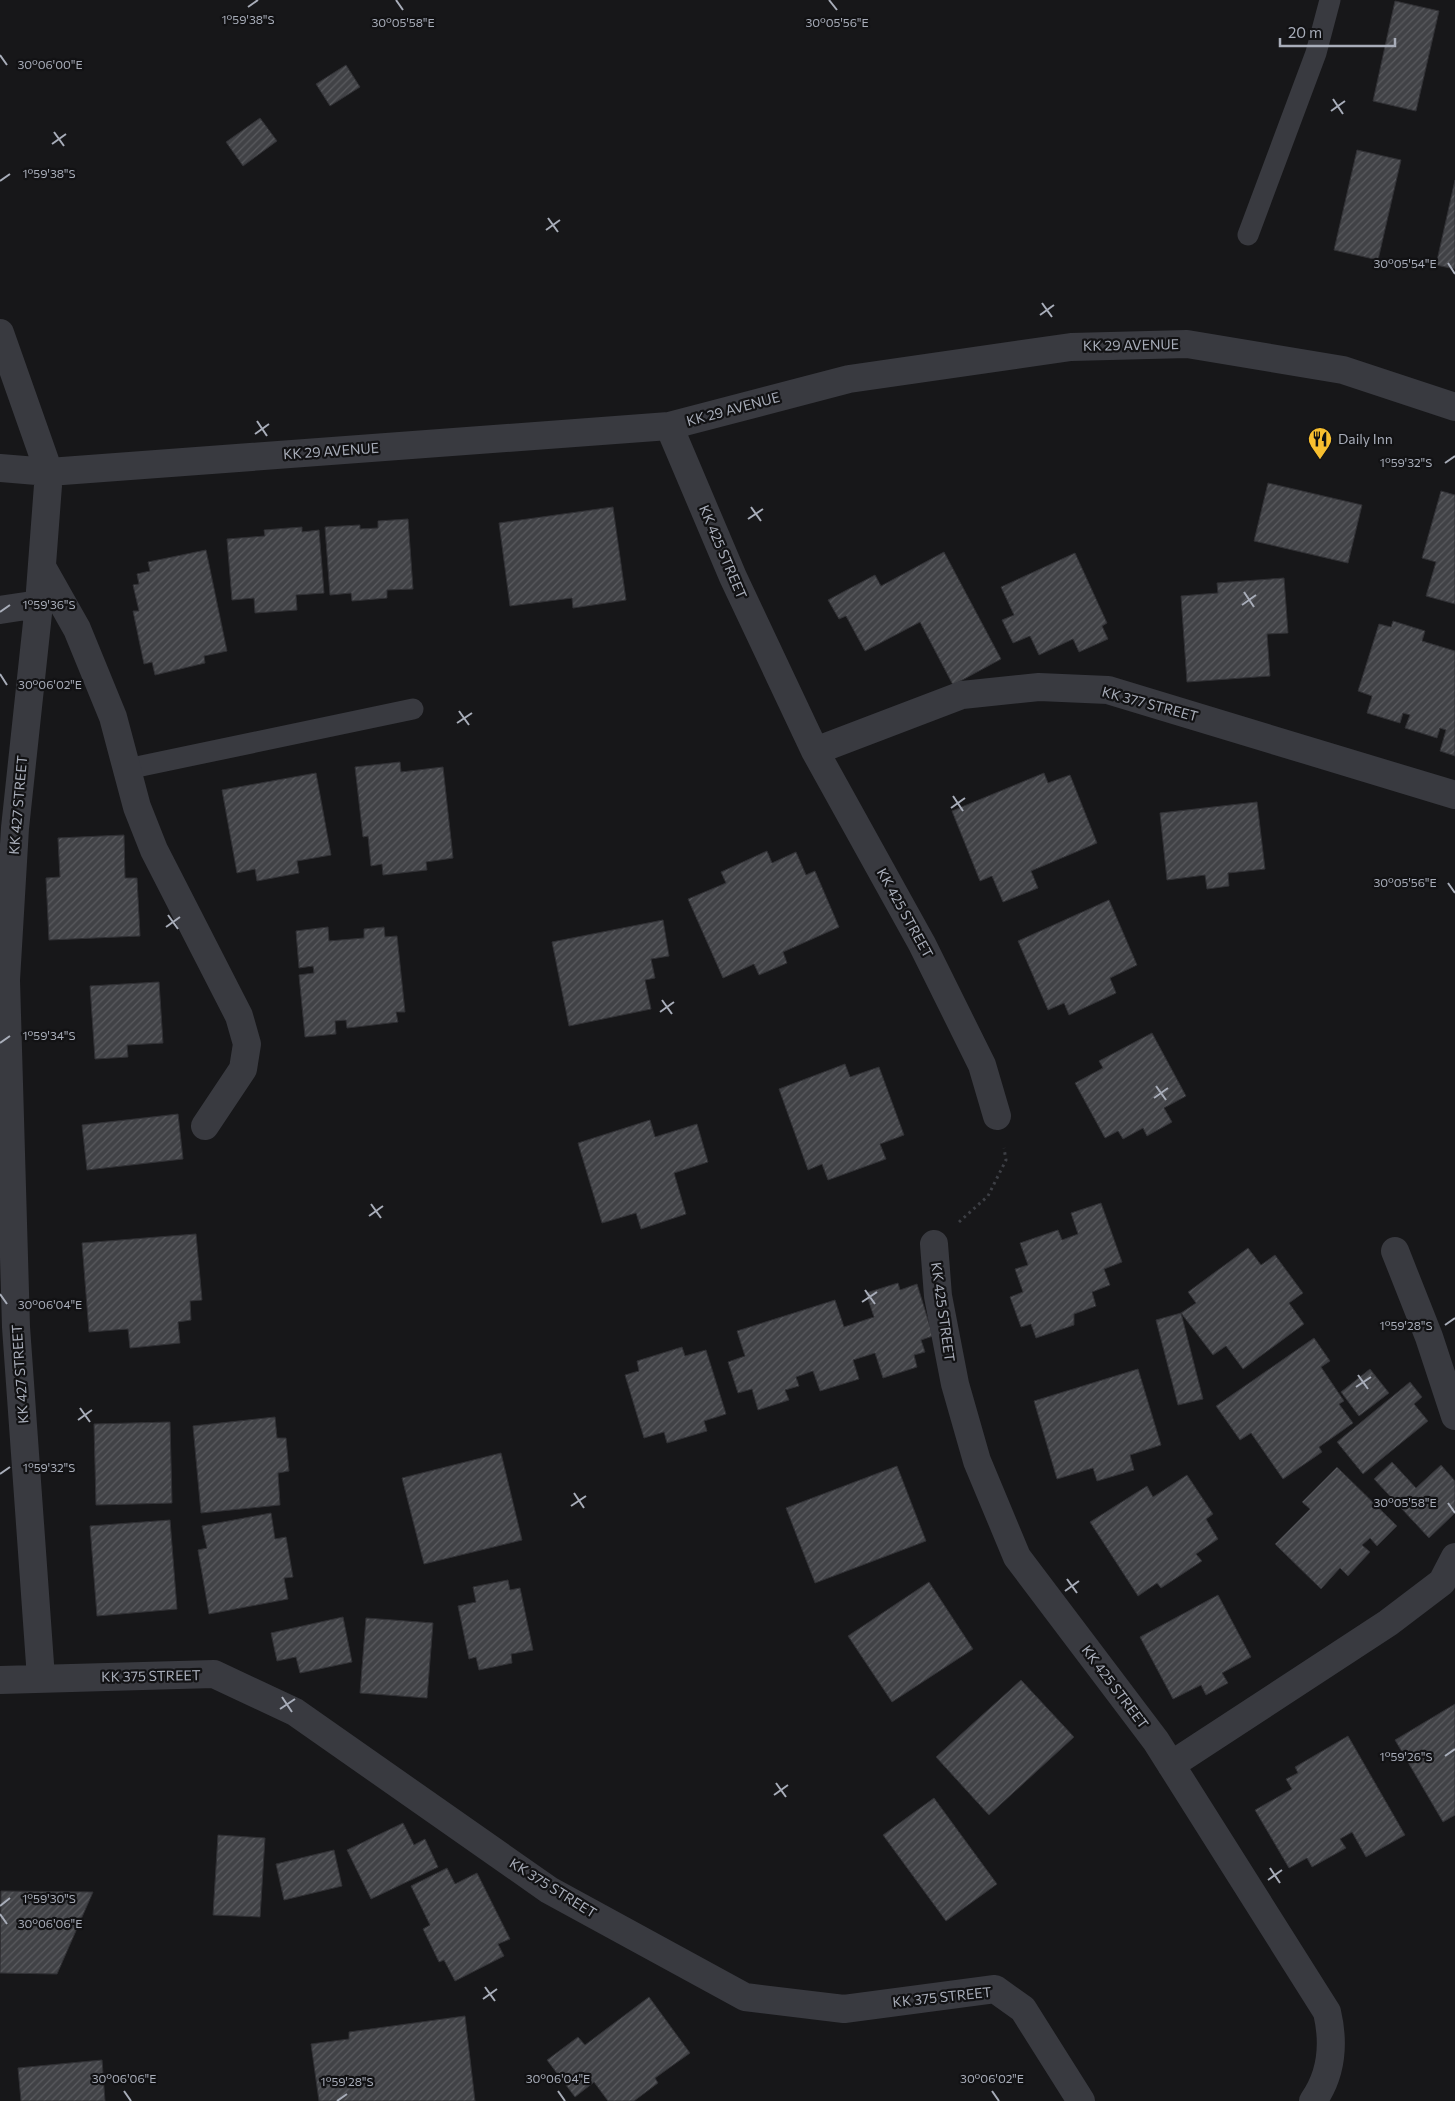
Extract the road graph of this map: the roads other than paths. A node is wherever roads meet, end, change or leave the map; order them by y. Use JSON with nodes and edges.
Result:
{"nodes":[{"id":1,"x":1330,"y":0,"type":"edge"},
{"id":2,"x":1248,"y":235,"type":"dead end"},
{"id":3,"x":0,"y":333,"type":"edge"},
{"id":4,"x":1455,"y":407,"type":"edge"},
{"id":5,"x":669,"y":426,"type":"junction"},
{"id":6,"x":0,"y":468,"type":"edge"},
{"id":7,"x":49,"y":472,"type":"junction"},
{"id":8,"x":42,"y":567,"type":"junction"},
{"id":9,"x":39,"y":604,"type":"junction"},
{"id":10,"x":0,"y":610,"type":"edge"},
{"id":11,"x":413,"y":709,"type":"dead end"},
{"id":12,"x":815,"y":751,"type":"junction"},
{"id":13,"x":127,"y":769,"type":"junction"},
{"id":14,"x":1455,"y":795,"type":"edge"},
{"id":15,"x":3,"y":980,"type":"edge"},
{"id":16,"x":997,"y":1116,"type":"road end"},
{"id":17,"x":205,"y":1126,"type":"dead end"},
{"id":18,"x":934,"y":1244,"type":"road end"},
{"id":19,"x":1395,"y":1251,"type":"dead end"},
{"id":20,"x":8,"y":1327,"type":"edge"},
{"id":21,"x":1455,"y":1416,"type":"edge"},
{"id":22,"x":1455,"y":1557,"type":"edge"},
{"id":23,"x":41,"y":1678,"type":"junction"},
{"id":24,"x":0,"y":1680,"type":"edge"},
{"id":25,"x":1171,"y":1765,"type":"junction"},
{"id":26,"x":1081,"y":2101,"type":"edge"},
{"id":27,"x":1313,"y":2101,"type":"edge"}],
"edges":[{"from":1,"to":2,"type":"lane"},
{"from":3,"to":7,"type":"street"},
{"from":4,"to":5,"type":"street","name":"KK 29 AVENUE"},
{"from":5,"to":7,"type":"street","name":"KK 29 AVENUE"},
{"from":5,"to":12,"type":"street","name":"KK 425 STREET"},
{"from":6,"to":7,"type":"street","name":"KK 29 AVENUE"},
{"from":7,"to":8,"type":"street","name":"KK 427 STREET"},
{"from":8,"to":9,"type":"street","name":"KK 427 STREET"},
{"from":8,"to":13,"type":"street"},
{"from":9,"to":10,"type":"street"},
{"from":9,"to":15,"type":"street","name":"KK 427 STREET"},
{"from":11,"to":13,"type":"lane"},
{"from":12,"to":14,"type":"street","name":"KK 377 STREET"},
{"from":12,"to":16,"type":"street","name":"KK 425 STREET"},
{"from":13,"to":17,"type":"street"},
{"from":15,"to":20,"type":"street","name":"KK 427 STREET"},
{"from":18,"to":25,"type":"street","name":"KK 425 STREET"},
{"from":19,"to":21,"type":"street"},
{"from":20,"to":23,"type":"street","name":"KK 427 STREET"},
{"from":22,"to":25,"type":"street"},
{"from":23,"to":24,"type":"street","name":"KK 375 STREET"},
{"from":23,"to":26,"type":"street","name":"KK 375 STREET"},
{"from":25,"to":27,"type":"street","name":"KK 425 STREET"}]}
